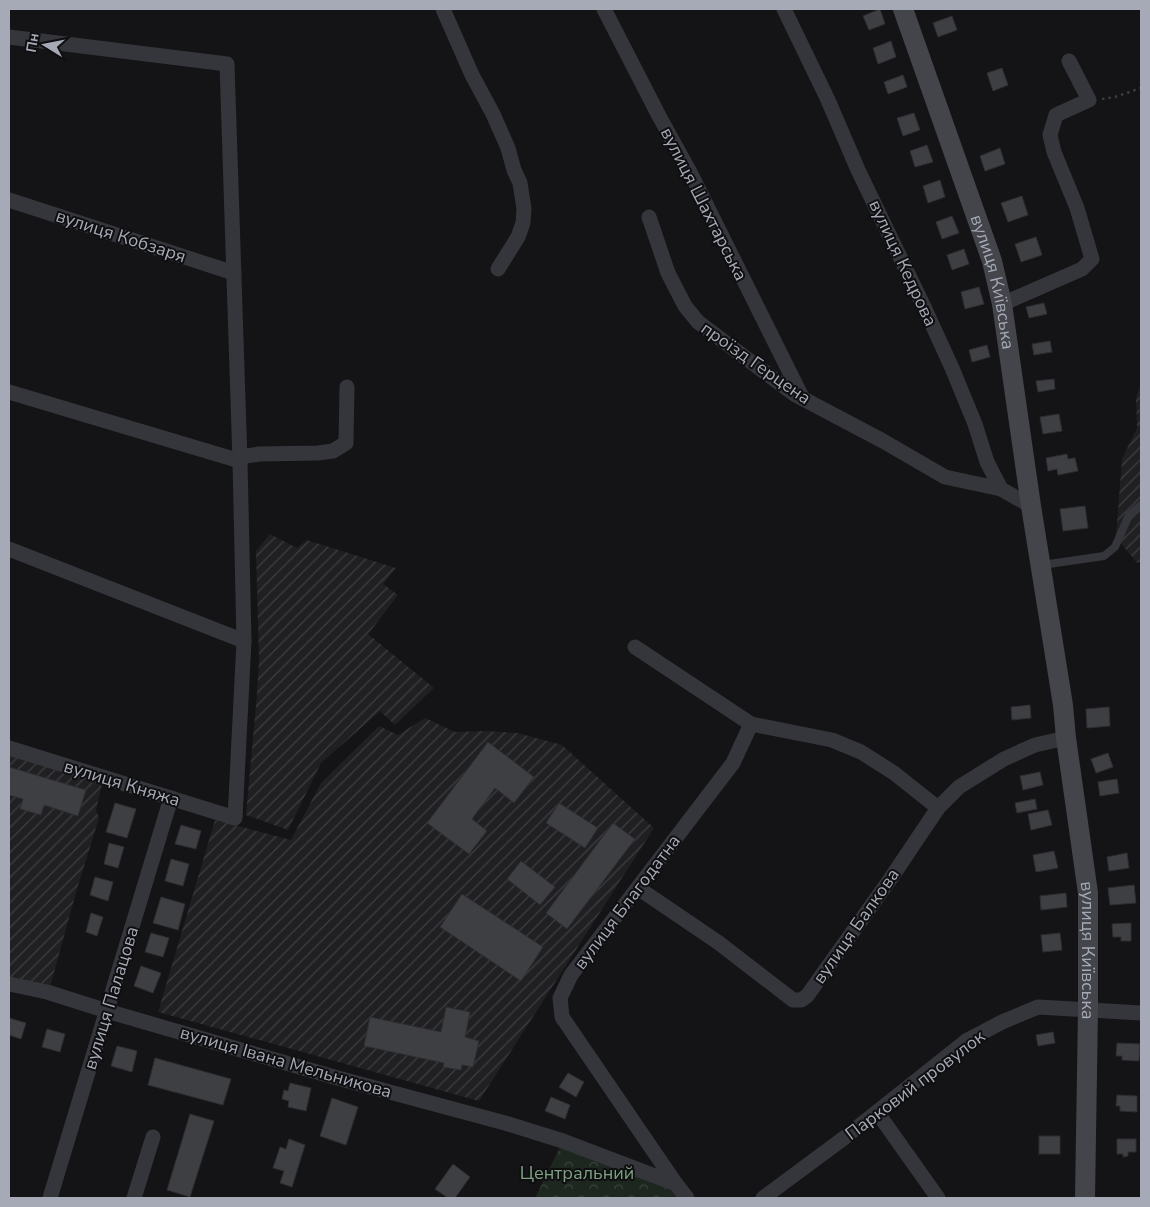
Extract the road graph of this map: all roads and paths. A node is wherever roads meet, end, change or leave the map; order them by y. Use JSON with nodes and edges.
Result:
{"nodes":[{"id":1,"x":444,"y":9,"type":"edge"},
{"id":2,"x":604,"y":9,"type":"edge"},
{"id":3,"x":784,"y":9,"type":"edge"},
{"id":4,"x":902,"y":9,"type":"edge"},
{"id":5,"x":9,"y":37,"type":"edge"},
{"id":6,"x":1069,"y":61,"type":"dead end"},
{"id":7,"x":1141,"y":88,"type":"edge"},
{"id":8,"x":1089,"y":100,"type":"junction"},
{"id":9,"x":9,"y":200,"type":"edge"},
{"id":10,"x":649,"y":217,"type":"dead end"},
{"id":11,"x":498,"y":269,"type":"dead end"},
{"id":12,"x":234,"y":272,"type":"junction"},
{"id":13,"x":1002,"y":304,"type":"junction"},
{"id":14,"x":347,"y":387,"type":"dead end"},
{"id":15,"x":9,"y":392,"type":"edge"},
{"id":16,"x":803,"y":399,"type":"junction"},
{"id":17,"x":240,"y":459,"type":"junction"},
{"id":18,"x":1001,"y":489,"type":"junction"},
{"id":19,"x":1141,"y":505,"type":"edge"},
{"id":20,"x":1031,"y":506,"type":"junction"},
{"id":21,"x":9,"y":549,"type":"edge"},
{"id":22,"x":1042,"y":565,"type":"junction"},
{"id":23,"x":244,"y":641,"type":"junction"},
{"id":24,"x":635,"y":647,"type":"dead end"},
{"id":25,"x":751,"y":724,"type":"junction"},
{"id":26,"x":1066,"y":738,"type":"junction"},
{"id":27,"x":9,"y":748,"type":"edge"},
{"id":28,"x":171,"y":798,"type":"junction"},
{"id":29,"x":938,"y":808,"type":"junction"},
{"id":30,"x":638,"y":888,"type":"junction"},
{"id":31,"x":9,"y":984,"type":"edge"},
{"id":32,"x":1088,"y":1009,"type":"junction"},
{"id":33,"x":107,"y":1011,"type":"junction"},
{"id":34,"x":1141,"y":1013,"type":"edge"},
{"id":35,"x":877,"y":1112,"type":"junction"},
{"id":36,"x":152,"y":1137,"type":"dead end"},
{"id":37,"x":676,"y":1184,"type":"junction"},
{"id":38,"x":50,"y":1198,"type":"edge"},
{"id":39,"x":134,"y":1198,"type":"edge"},
{"id":40,"x":687,"y":1198,"type":"edge"},
{"id":41,"x":763,"y":1198,"type":"edge"},
{"id":42,"x":938,"y":1198,"type":"edge"},
{"id":43,"x":1085,"y":1198,"type":"edge"}],
"edges":[{"from":1,"to":11,"type":"street"},
{"from":2,"to":16,"type":"street","name":"вулиця Шахтарська"},
{"from":3,"to":18,"type":"street","name":"вулиця Кедрова"},
{"from":4,"to":13,"type":"main road","name":"вулиця Київська"},
{"from":5,"to":12,"type":"street"},
{"from":6,"to":8,"type":"street"},
{"from":7,"to":8,"type":"path"},
{"from":8,"to":13,"type":"street"},
{"from":9,"to":12,"type":"street","name":"вулиця Кобзаря"},
{"from":10,"to":16,"type":"street","name":"проїзд Герцена"},
{"from":12,"to":17,"type":"street"},
{"from":13,"to":20,"type":"main road","name":"вулиця Київська"},
{"from":14,"to":17,"type":"street"},
{"from":15,"to":17,"type":"street"},
{"from":16,"to":18,"type":"street","name":"проїзд Герцена"},
{"from":17,"to":23,"type":"street"},
{"from":18,"to":20,"type":"street"},
{"from":19,"to":22,"type":"lane"},
{"from":20,"to":22,"type":"main road","name":"вулиця Київська"},
{"from":21,"to":23,"type":"street"},
{"from":22,"to":26,"type":"main road","name":"вулиця Київська"},
{"from":23,"to":28,"type":"street","name":"вулиця Княжа"},
{"from":24,"to":25,"type":"street"},
{"from":25,"to":29,"type":"street"},
{"from":25,"to":30,"type":"street","name":"вулиця Благодатна"},
{"from":26,"to":29,"type":"street","name":"вулиця Балкова"},
{"from":26,"to":32,"type":"main road","name":"вулиця Київська"},
{"from":27,"to":28,"type":"street","name":"вулиця Княжа"},
{"from":28,"to":33,"type":"street","name":"вулиця Палацова"},
{"from":29,"to":30,"type":"street","name":"вулиця Балкова"},
{"from":30,"to":37,"type":"street","name":"вулиця Благодатна"},
{"from":31,"to":33,"type":"street","name":"вулиця Івана Мельникова"},
{"from":32,"to":34,"type":"street","name":"Парковий провулок"},
{"from":32,"to":35,"type":"street","name":"Парковий провулок"},
{"from":32,"to":43,"type":"main road","name":"вулиця Київська"},
{"from":33,"to":37,"type":"street","name":"вулиця Івана Мельникова"},
{"from":33,"to":38,"type":"street","name":"вулиця Палацова"},
{"from":35,"to":41,"type":"street","name":"Парковий провулок"},
{"from":35,"to":42,"type":"street"},
{"from":36,"to":39,"type":"street"},
{"from":37,"to":40,"type":"street","name":"вулиця Благодатна"}]}
